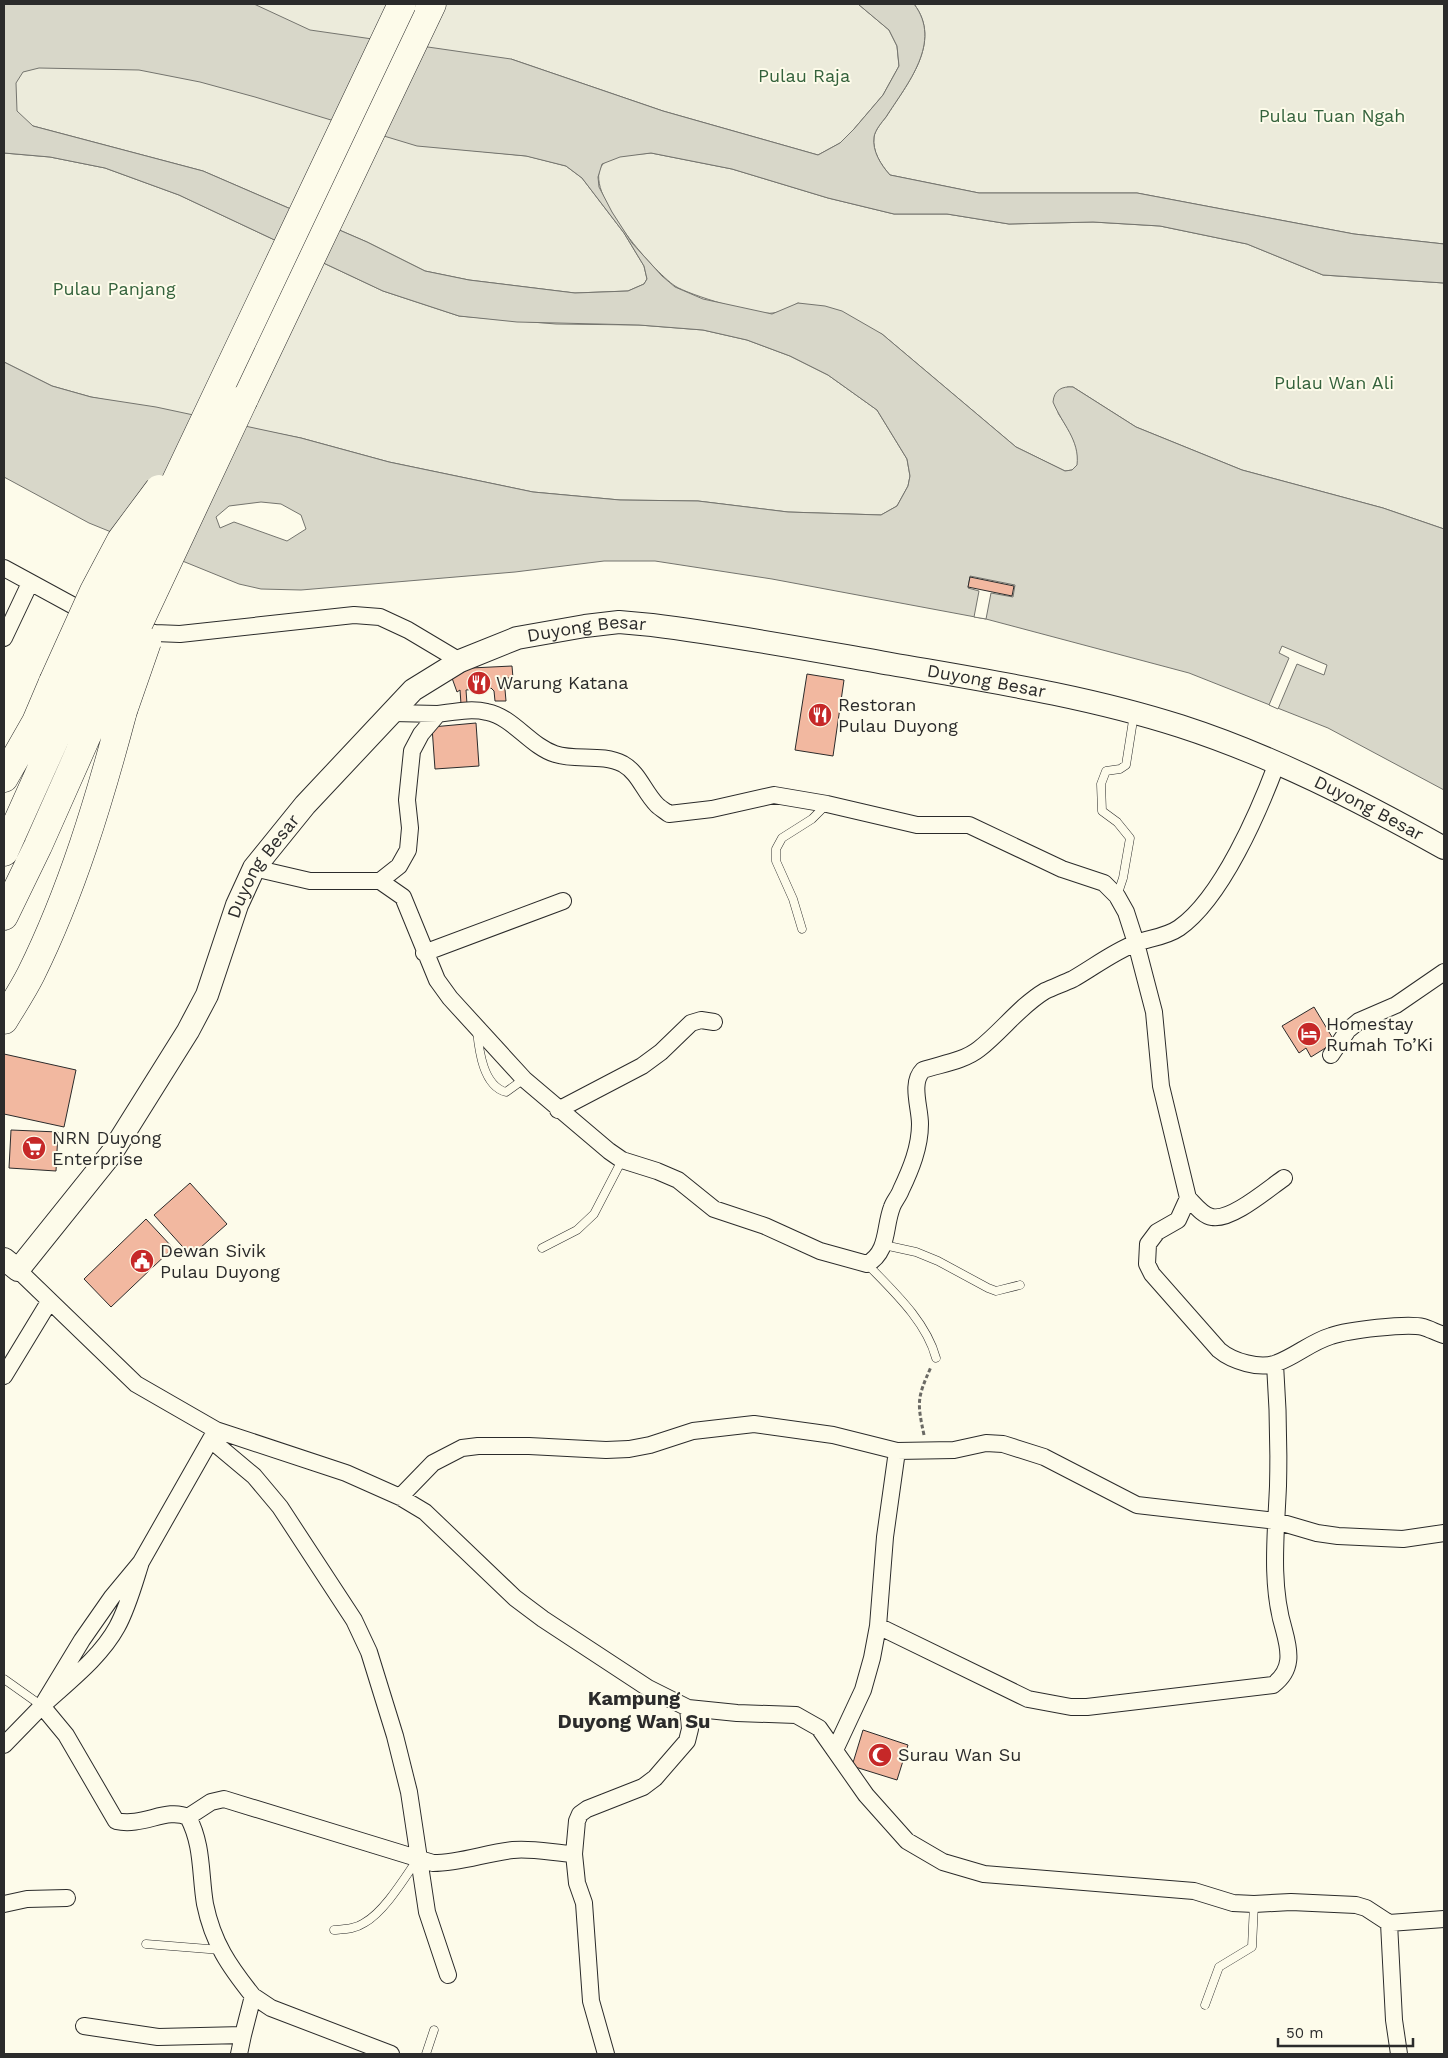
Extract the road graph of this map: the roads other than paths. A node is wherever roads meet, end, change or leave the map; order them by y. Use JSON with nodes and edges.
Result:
{"nodes":[{"id":1,"x":402,"y":4,"type":"edge"},
{"id":2,"x":432,"y":4,"type":"edge"},
{"id":3,"x":4,"y":568,"type":"edge"},
{"id":4,"x":30,"y":583,"type":"junction"},
{"id":5,"x":4,"y":638,"type":"edge"},
{"id":6,"x":460,"y":661,"type":"junction"},
{"id":7,"x":63,"y":689,"type":"junction"},
{"id":8,"x":111,"y":709,"type":"junction"},
{"id":9,"x":1134,"y":712,"type":"junction"},
{"id":10,"x":392,"y":713,"type":"junction"},
{"id":11,"x":438,"y":714,"type":"junction"},
{"id":12,"x":1277,"y":762,"type":"junction"},
{"id":13,"x":4,"y":778,"type":"edge"},
{"id":14,"x":827,"y":804,"type":"junction"},
{"id":15,"x":1444,"y":848,"type":"edge"},
{"id":16,"x":4,"y":852,"type":"edge"},
{"id":17,"x":254,"y":868,"type":"junction"},
{"id":18,"x":380,"y":881,"type":"junction"},
{"id":19,"x":1117,"y":896,"type":"junction"},
{"id":20,"x":563,"y":901,"type":"dead end"},
{"id":21,"x":4,"y":916,"type":"edge"},
{"id":22,"x":802,"y":929,"type":"dead end"},
{"id":23,"x":1136,"y":943,"type":"junction"},
{"id":24,"x":424,"y":953,"type":"junction"},
{"id":25,"x":1444,"y":972,"type":"edge"},
{"id":26,"x":4,"y":1020,"type":"edge"},
{"id":27,"x":714,"y":1022,"type":"dead end"},
{"id":28,"x":477,"y":1029,"type":"junction"},
{"id":29,"x":1331,"y":1055,"type":"dead end"},
{"id":30,"x":524,"y":1079,"type":"junction"},
{"id":31,"x":558,"y":1110,"type":"junction"},
{"id":32,"x":622,"y":1160,"type":"junction"},
{"id":33,"x":1284,"y":1178,"type":"dead end"},
{"id":34,"x":1188,"y":1198,"type":"junction"},
{"id":35,"x":884,"y":1245,"type":"junction"},
{"id":36,"x":542,"y":1248,"type":"dead end"},
{"id":37,"x":867,"y":1264,"type":"junction"},
{"id":38,"x":11,"y":1265,"type":"edge"},
{"id":39,"x":1020,"y":1285,"type":"dead end"},
{"id":40,"x":50,"y":1302,"type":"junction"},
{"id":41,"x":1444,"y":1335,"type":"edge"},
{"id":42,"x":936,"y":1358,"type":"road end"},
{"id":43,"x":1275,"y":1364,"type":"junction"},
{"id":44,"x":4,"y":1376,"type":"edge"},
{"id":45,"x":214,"y":1435,"type":"junction"},
{"id":46,"x":898,"y":1451,"type":"junction"},
{"id":47,"x":400,"y":1497,"type":"junction"},
{"id":48,"x":1276,"y":1521,"type":"junction"},
{"id":49,"x":1444,"y":1533,"type":"edge"},
{"id":50,"x":878,"y":1626,"type":"junction"},
{"id":51,"x":4,"y":1679,"type":"edge"},
{"id":52,"x":42,"y":1706,"type":"junction"},
{"id":53,"x":688,"y":1708,"type":"junction"},
{"id":54,"x":4,"y":1745,"type":"edge"},
{"id":55,"x":835,"y":1750,"type":"junction"},
{"id":56,"x":188,"y":1817,"type":"junction"},
{"id":57,"x":574,"y":1854,"type":"junction"},
{"id":58,"x":418,"y":1859,"type":"junction"},
{"id":59,"x":67,"y":1898,"type":"dead end"},
{"id":60,"x":4,"y":1904,"type":"edge"},
{"id":61,"x":1254,"y":1904,"type":"junction"},
{"id":62,"x":1444,"y":1919,"type":"edge"},
{"id":63,"x":1389,"y":1923,"type":"junction"},
{"id":64,"x":334,"y":1930,"type":"dead end"},
{"id":65,"x":146,"y":1944,"type":"dead end"},
{"id":66,"x":221,"y":1950,"type":"junction"},
{"id":67,"x":448,"y":1975,"type":"dead end"},
{"id":68,"x":253,"y":1996,"type":"junction"},
{"id":69,"x":1205,"y":2005,"type":"dead end"},
{"id":70,"x":84,"y":2026,"type":"dead end"},
{"id":71,"x":434,"y":2030,"type":"dead end"},
{"id":72,"x":243,"y":2035,"type":"junction"},
{"id":73,"x":239,"y":2054,"type":"edge"},
{"id":74,"x":391,"y":2054,"type":"edge"},
{"id":75,"x":426,"y":2054,"type":"edge"},
{"id":76,"x":606,"y":2054,"type":"edge"},
{"id":77,"x":1399,"y":2054,"type":"edge"}],
"edges":[{"from":1,"to":7,"type":"highway","bridge":true},
{"from":2,"to":8,"type":"highway","bridge":true},
{"from":3,"to":4,"type":"street"},
{"from":4,"to":5,"type":"street"},
{"from":4,"to":6,"type":"street"},
{"from":6,"to":9,"type":"street","name":"Duyong Besar"},
{"from":6,"to":10,"type":"street","name":"Duyong Besar"},
{"from":7,"to":13,"type":"highway"},
{"from":7,"to":16,"type":"highway"},
{"from":8,"to":21,"type":"highway"},
{"from":8,"to":26,"type":"highway"},
{"from":9,"to":12,"type":"street","name":"Duyong Besar"},
{"from":9,"to":19,"type":"lane"},
{"from":10,"to":11,"type":"street"},
{"from":10,"to":17,"type":"street","name":"Duyong Besar"},
{"from":11,"to":14,"type":"street"},
{"from":11,"to":18,"type":"street"},
{"from":12,"to":15,"type":"street","name":"Duyong Besar"},
{"from":12,"to":23,"type":"street"},
{"from":14,"to":19,"type":"street"},
{"from":14,"to":22,"type":"lane"},
{"from":17,"to":18,"type":"street"},
{"from":17,"to":38,"type":"street","name":"Duyong Besar"},
{"from":18,"to":24,"type":"street"},
{"from":19,"to":23,"type":"street"},
{"from":20,"to":24,"type":"street"},
{"from":23,"to":34,"type":"street"},
{"from":23,"to":35,"type":"street"},
{"from":24,"to":28,"type":"street"},
{"from":25,"to":29,"type":"street"},
{"from":27,"to":31,"type":"street"},
{"from":28,"to":30,"type":"street"},
{"from":28,"to":30,"type":"lane"},
{"from":30,"to":31,"type":"street"},
{"from":31,"to":32,"type":"street"},
{"from":32,"to":36,"type":"lane"},
{"from":32,"to":37,"type":"street"},
{"from":33,"to":34,"type":"street"},
{"from":34,"to":43,"type":"street"},
{"from":35,"to":37,"type":"street"},
{"from":35,"to":39,"type":"lane"},
{"from":37,"to":42,"type":"lane"},
{"from":38,"to":40,"type":"street"},
{"from":40,"to":44,"type":"street"},
{"from":40,"to":45,"type":"street"},
{"from":41,"to":43,"type":"street"},
{"from":43,"to":48,"type":"street"},
{"from":45,"to":47,"type":"street"},
{"from":45,"to":52,"type":"street"},
{"from":45,"to":58,"type":"street"},
{"from":46,"to":47,"type":"street"},
{"from":46,"to":48,"type":"street"},
{"from":46,"to":50,"type":"street"},
{"from":47,"to":53,"type":"street"},
{"from":48,"to":49,"type":"street"},
{"from":48,"to":50,"type":"street"},
{"from":50,"to":55,"type":"street"},
{"from":51,"to":52,"type":"lane"},
{"from":52,"to":54,"type":"street"},
{"from":52,"to":56,"type":"street"},
{"from":53,"to":55,"type":"street"},
{"from":53,"to":57,"type":"street"},
{"from":55,"to":61,"type":"street"},
{"from":56,"to":58,"type":"street"},
{"from":56,"to":66,"type":"street"},
{"from":57,"to":58,"type":"street"},
{"from":57,"to":76,"type":"street"},
{"from":58,"to":64,"type":"lane"},
{"from":58,"to":67,"type":"street"},
{"from":59,"to":60,"type":"street"},
{"from":61,"to":63,"type":"street"},
{"from":61,"to":69,"type":"lane"},
{"from":62,"to":63,"type":"street"},
{"from":63,"to":77,"type":"street"},
{"from":65,"to":66,"type":"lane"},
{"from":66,"to":68,"type":"street"},
{"from":68,"to":72,"type":"street"},
{"from":68,"to":74,"type":"street"},
{"from":70,"to":72,"type":"street"},
{"from":71,"to":75,"type":"lane"},
{"from":72,"to":73,"type":"street"}]}
